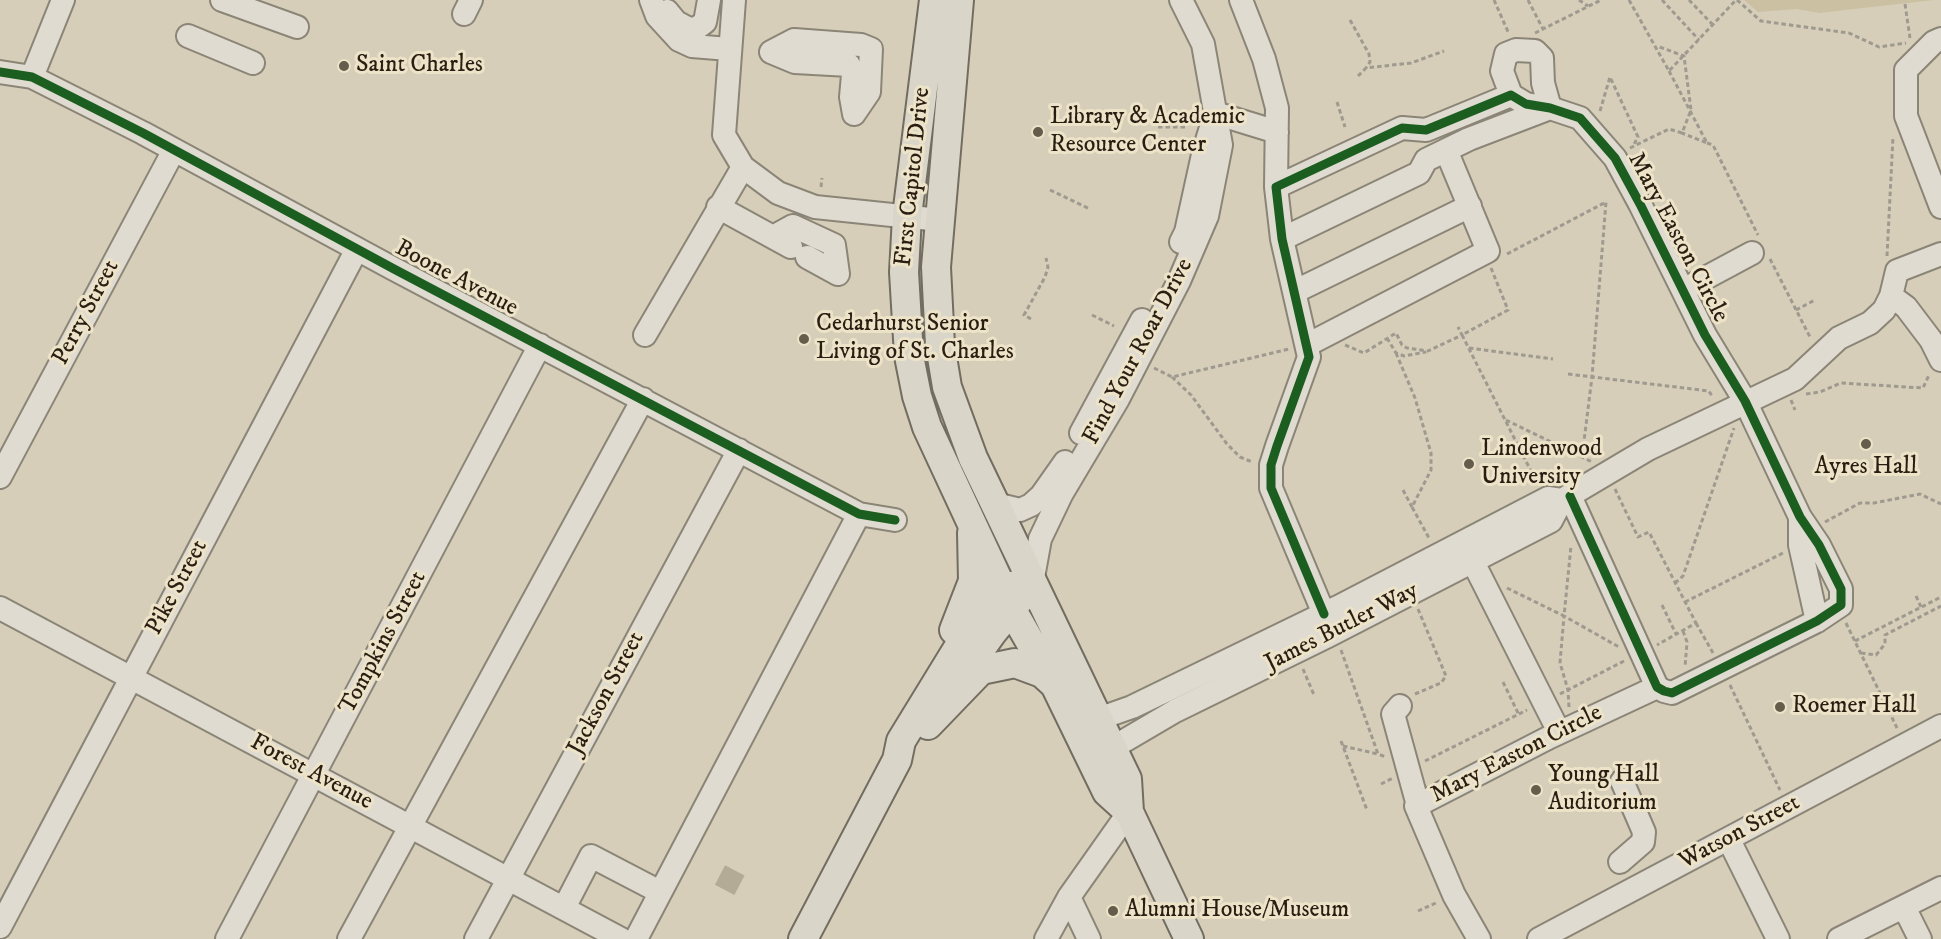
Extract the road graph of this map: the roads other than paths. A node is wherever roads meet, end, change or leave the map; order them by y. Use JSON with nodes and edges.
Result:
{"nodes":[{"id":1,"x":63,"y":0,"type":"edge"},
{"id":2,"x":222,"y":0,"type":"edge"},
{"id":3,"x":651,"y":0,"type":"edge"},
{"id":4,"x":659,"y":0,"type":"edge"},
{"id":5,"x":709,"y":0,"type":"edge"},
{"id":6,"x":734,"y":0,"type":"edge"},
{"id":7,"x":934,"y":0,"type":"edge"},
{"id":8,"x":959,"y":0,"type":"edge"},
{"id":9,"x":1181,"y":0,"type":"edge"},
{"id":10,"x":1240,"y":0,"type":"edge"},
{"id":11,"x":297,"y":27,"type":"dead end"},
{"id":12,"x":188,"y":36,"type":"dead end"},
{"id":13,"x":1941,"y":39,"type":"edge"},
{"id":14,"x":729,"y":50,"type":"junction"},
{"id":15,"x":771,"y":52,"type":"dead end"},
{"id":16,"x":253,"y":63,"type":"dead end"},
{"id":17,"x":0,"y":72,"type":"edge"},
{"id":18,"x":32,"y":77,"type":"junction"},
{"id":19,"x":1511,"y":95,"type":"junction"},
{"id":20,"x":1550,"y":108,"type":"junction"},
{"id":21,"x":1215,"y":113,"type":"junction"},
{"id":22,"x":854,"y":114,"type":"dead end"},
{"id":23,"x":1277,"y":132,"type":"junction"},
{"id":24,"x":174,"y":150,"type":"junction"},
{"id":25,"x":1446,"y":150,"type":"junction"},
{"id":26,"x":743,"y":167,"type":"junction"},
{"id":27,"x":1276,"y":187,"type":"junction"},
{"id":28,"x":718,"y":207,"type":"junction"},
{"id":29,"x":1470,"y":207,"type":"junction"},
{"id":30,"x":1941,"y":207,"type":"edge"},
{"id":31,"x":907,"y":216,"type":"junction"},
{"id":32,"x":940,"y":220,"type":"junction"},
{"id":33,"x":1282,"y":239,"type":"junction"},
{"id":34,"x":790,"y":247,"type":"dead end"},
{"id":35,"x":357,"y":249,"type":"junction"},
{"id":36,"x":1752,"y":254,"type":"dead end"},
{"id":37,"x":1941,"y":254,"type":"edge"},
{"id":38,"x":1683,"y":290,"type":"junction"},
{"id":39,"x":1296,"y":291,"type":"junction"},
{"id":40,"x":1892,"y":296,"type":"junction"},
{"id":41,"x":645,"y":335,"type":"dead end"},
{"id":42,"x":540,"y":345,"type":"junction"},
{"id":43,"x":1307,"y":345,"type":"junction"},
{"id":44,"x":1940,"y":357,"type":"edge"},
{"id":45,"x":643,"y":399,"type":"junction"},
{"id":46,"x":1746,"y":401,"type":"junction"},
{"id":47,"x":739,"y":450,"type":"junction"},
{"id":48,"x":0,"y":477,"type":"edge"},
{"id":49,"x":1563,"y":501,"type":"junction"},
{"id":50,"x":995,"y":504,"type":"junction"},
{"id":51,"x":859,"y":514,"type":"junction"},
{"id":52,"x":895,"y":520,"type":"dead end"},
{"id":53,"x":973,"y":522,"type":"junction"},
{"id":54,"x":1803,"y":531,"type":"junction"},
{"id":55,"x":1475,"y":568,"type":"junction"},
{"id":56,"x":1032,"y":583,"type":"junction"},
{"id":57,"x":1008,"y":598,"type":"junction"},
{"id":58,"x":0,"y":608,"type":"edge"},
{"id":59,"x":1817,"y":621,"type":"junction"},
{"id":60,"x":1329,"y":623,"type":"junction"},
{"id":61,"x":130,"y":678,"type":"junction"},
{"id":62,"x":1056,"y":687,"type":"junction"},
{"id":63,"x":1657,"y":687,"type":"junction"},
{"id":64,"x":1400,"y":706,"type":"road end"},
{"id":65,"x":1098,"y":719,"type":"junction"},
{"id":66,"x":928,"y":725,"type":"junction"},
{"id":67,"x":1941,"y":726,"type":"edge"},
{"id":68,"x":1559,"y":732,"type":"junction"},
{"id":69,"x":1112,"y":748,"type":"junction"},
{"id":70,"x":899,"y":751,"type":"junction"},
{"id":71,"x":315,"y":774,"type":"junction"},
{"id":72,"x":1622,"y":781,"type":"dead end"},
{"id":73,"x":1416,"y":798,"type":"dead end"},
{"id":74,"x":1129,"y":812,"type":"junction"},
{"id":75,"x":410,"y":825,"type":"junction"},
{"id":76,"x":1729,"y":840,"type":"junction"},
{"id":77,"x":1620,"y":862,"type":"dead end"},
{"id":78,"x":508,"y":877,"type":"junction"},
{"id":79,"x":1941,"y":888,"type":"edge"},
{"id":80,"x":660,"y":892,"type":"junction"},
{"id":81,"x":1069,"y":897,"type":"junction"},
{"id":82,"x":1904,"y":907,"type":"junction"},
{"id":83,"x":564,"y":908,"type":"junction"},
{"id":84,"x":0,"y":927,"type":"edge"},
{"id":85,"x":227,"y":939,"type":"edge"},
{"id":86,"x":349,"y":939,"type":"edge"},
{"id":87,"x":476,"y":939,"type":"edge"},
{"id":88,"x":621,"y":939,"type":"edge"},
{"id":89,"x":636,"y":939,"type":"edge"},
{"id":90,"x":803,"y":939,"type":"edge"},
{"id":91,"x":1046,"y":939,"type":"edge"},
{"id":92,"x":1089,"y":939,"type":"edge"},
{"id":93,"x":1189,"y":939,"type":"edge"},
{"id":94,"x":1479,"y":939,"type":"edge"},
{"id":95,"x":1539,"y":939,"type":"edge"},
{"id":96,"x":1778,"y":939,"type":"edge"},
{"id":97,"x":1839,"y":939,"type":"edge"},
{"id":98,"x":1920,"y":939,"type":"edge"}],
"edges":[{"from":1,"to":18,"type":"street"},
{"from":2,"to":11,"type":"street"},
{"from":3,"to":14,"type":"street"},
{"from":4,"to":5,"type":"street"},
{"from":6,"to":14,"type":"street"},
{"from":7,"to":31,"type":"main road","name":"First Capitol Drive"},
{"from":8,"to":32,"type":"main road","name":"First Capitol Drive"},
{"from":9,"to":21,"type":"street","name":"Find Your Roar Drive"},
{"from":10,"to":23,"type":"street"},
{"from":12,"to":16,"type":"street"},
{"from":13,"to":30,"type":"street"},
{"from":14,"to":26,"type":"street"},
{"from":15,"to":22,"type":"street"},
{"from":17,"to":18,"type":"street","name":"Boone Avenue"},
{"from":18,"to":24,"type":"street","name":"Boone Avenue"},
{"from":19,"to":20,"type":"street","name":"Mary Easton Circle"},
{"from":19,"to":20,"type":"street"},
{"from":19,"to":27,"type":"street"},
{"from":20,"to":25,"type":"street"},
{"from":20,"to":38,"type":"street","name":"Mary Easton Circle"},
{"from":21,"to":23,"type":"street"},
{"from":21,"to":50,"type":"street","name":"Find Your Roar Drive"},
{"from":21,"to":56,"type":"street","name":"Find Your Roar Drive"},
{"from":23,"to":27,"type":"street"},
{"from":24,"to":35,"type":"street","name":"Boone Avenue"},
{"from":24,"to":48,"type":"street","name":"Perry Street"},
{"from":25,"to":29,"type":"street"},
{"from":25,"to":33,"type":"street"},
{"from":26,"to":28,"type":"street"},
{"from":26,"to":31,"type":"street"},
{"from":27,"to":33,"type":"street"},
{"from":28,"to":34,"type":"street"},
{"from":28,"to":41,"type":"street"},
{"from":29,"to":39,"type":"street"},
{"from":29,"to":43,"type":"street"},
{"from":31,"to":32,"type":"street"},
{"from":31,"to":53,"type":"main road","name":"First Capitol Drive"},
{"from":32,"to":50,"type":"main road","name":"First Capitol Drive"},
{"from":33,"to":39,"type":"street"},
{"from":35,"to":42,"type":"street","name":"Boone Avenue"},
{"from":35,"to":61,"type":"street","name":"Pike Street"},
{"from":36,"to":38,"type":"street"},
{"from":37,"to":40,"type":"street","name":"James Butler Way"},
{"from":38,"to":46,"type":"street","name":"Mary Easton Circle"},
{"from":39,"to":43,"type":"street"},
{"from":40,"to":44,"type":"street"},
{"from":40,"to":46,"type":"street","name":"James Butler Way"},
{"from":42,"to":45,"type":"street","name":"Boone Avenue"},
{"from":42,"to":71,"type":"street","name":"Tompkins Street"},
{"from":43,"to":60,"type":"street"},
{"from":45,"to":47,"type":"street","name":"Boone Avenue"},
{"from":45,"to":75,"type":"street"},
{"from":46,"to":49,"type":"street","name":"James Butler Way"},
{"from":46,"to":54,"type":"street","name":"Mary Easton Circle"},
{"from":47,"to":51,"type":"street","name":"Boone Avenue"},
{"from":47,"to":78,"type":"street","name":"Jackson Street"},
{"from":49,"to":55,"type":"street","name":"James Butler Way"},
{"from":49,"to":60,"type":"street","name":"James Butler Way"},
{"from":49,"to":63,"type":"street"},
{"from":50,"to":56,"type":"main road","name":"First Capitol Drive"},
{"from":51,"to":52,"type":"street","name":"Boone Avenue"},
{"from":51,"to":80,"type":"street"},
{"from":53,"to":57,"type":"main road","name":"First Capitol Drive"},
{"from":53,"to":70,"type":"main road"},
{"from":54,"to":59,"type":"street","name":"Mary Easton Circle"},
{"from":54,"to":59,"type":"street","name":"Mary Easton Circle"},
{"from":55,"to":60,"type":"street","name":"James Butler Way"},
{"from":55,"to":68,"type":"street"},
{"from":56,"to":57,"type":"main road"},
{"from":56,"to":65,"type":"main road","name":"First Capitol Drive"},
{"from":57,"to":62,"type":"main road","name":"First Capitol Drive"},
{"from":57,"to":66,"type":"main road"},
{"from":57,"to":70,"type":"main road"},
{"from":58,"to":61,"type":"street","name":"Forest Avenue"},
{"from":59,"to":63,"type":"street","name":"Mary Easton Circle"},
{"from":60,"to":65,"type":"street","name":"James Butler Way"},
{"from":60,"to":69,"type":"street","name":"James Butler Way"},
{"from":61,"to":71,"type":"street","name":"Forest Avenue"},
{"from":61,"to":84,"type":"street","name":"Pike Street"},
{"from":62,"to":66,"type":"main road"},
{"from":62,"to":74,"type":"main road","name":"First Capitol Drive"},
{"from":63,"to":68,"type":"street","name":"Mary Easton Circle"},
{"from":64,"to":73,"type":"street"},
{"from":65,"to":69,"type":"main road","name":"First Capitol Drive"},
{"from":66,"to":70,"type":"main road"},
{"from":67,"to":76,"type":"street","name":"Watson Street"},
{"from":68,"to":94,"type":"street","name":"Mary Easton Circle"},
{"from":69,"to":74,"type":"main road","name":"First Capitol Drive"},
{"from":70,"to":90,"type":"main road"},
{"from":71,"to":75,"type":"street","name":"Forest Avenue"},
{"from":71,"to":85,"type":"street","name":"Tompkins Street"},
{"from":72,"to":77,"type":"street"},
{"from":74,"to":81,"type":"street"},
{"from":74,"to":93,"type":"main road"},
{"from":75,"to":78,"type":"street","name":"Forest Avenue"},
{"from":75,"to":86,"type":"street"},
{"from":76,"to":95,"type":"street","name":"Watson Street"},
{"from":76,"to":96,"type":"street"},
{"from":78,"to":83,"type":"street","name":"Forest Avenue"},
{"from":78,"to":87,"type":"street","name":"Jackson Street"},
{"from":79,"to":82,"type":"street"},
{"from":80,"to":83,"type":"street"},
{"from":80,"to":89,"type":"street"},
{"from":81,"to":91,"type":"street"},
{"from":81,"to":92,"type":"street"},
{"from":82,"to":97,"type":"street"},
{"from":82,"to":98,"type":"street"},
{"from":83,"to":88,"type":"street","name":"Forest Avenue"}]}
